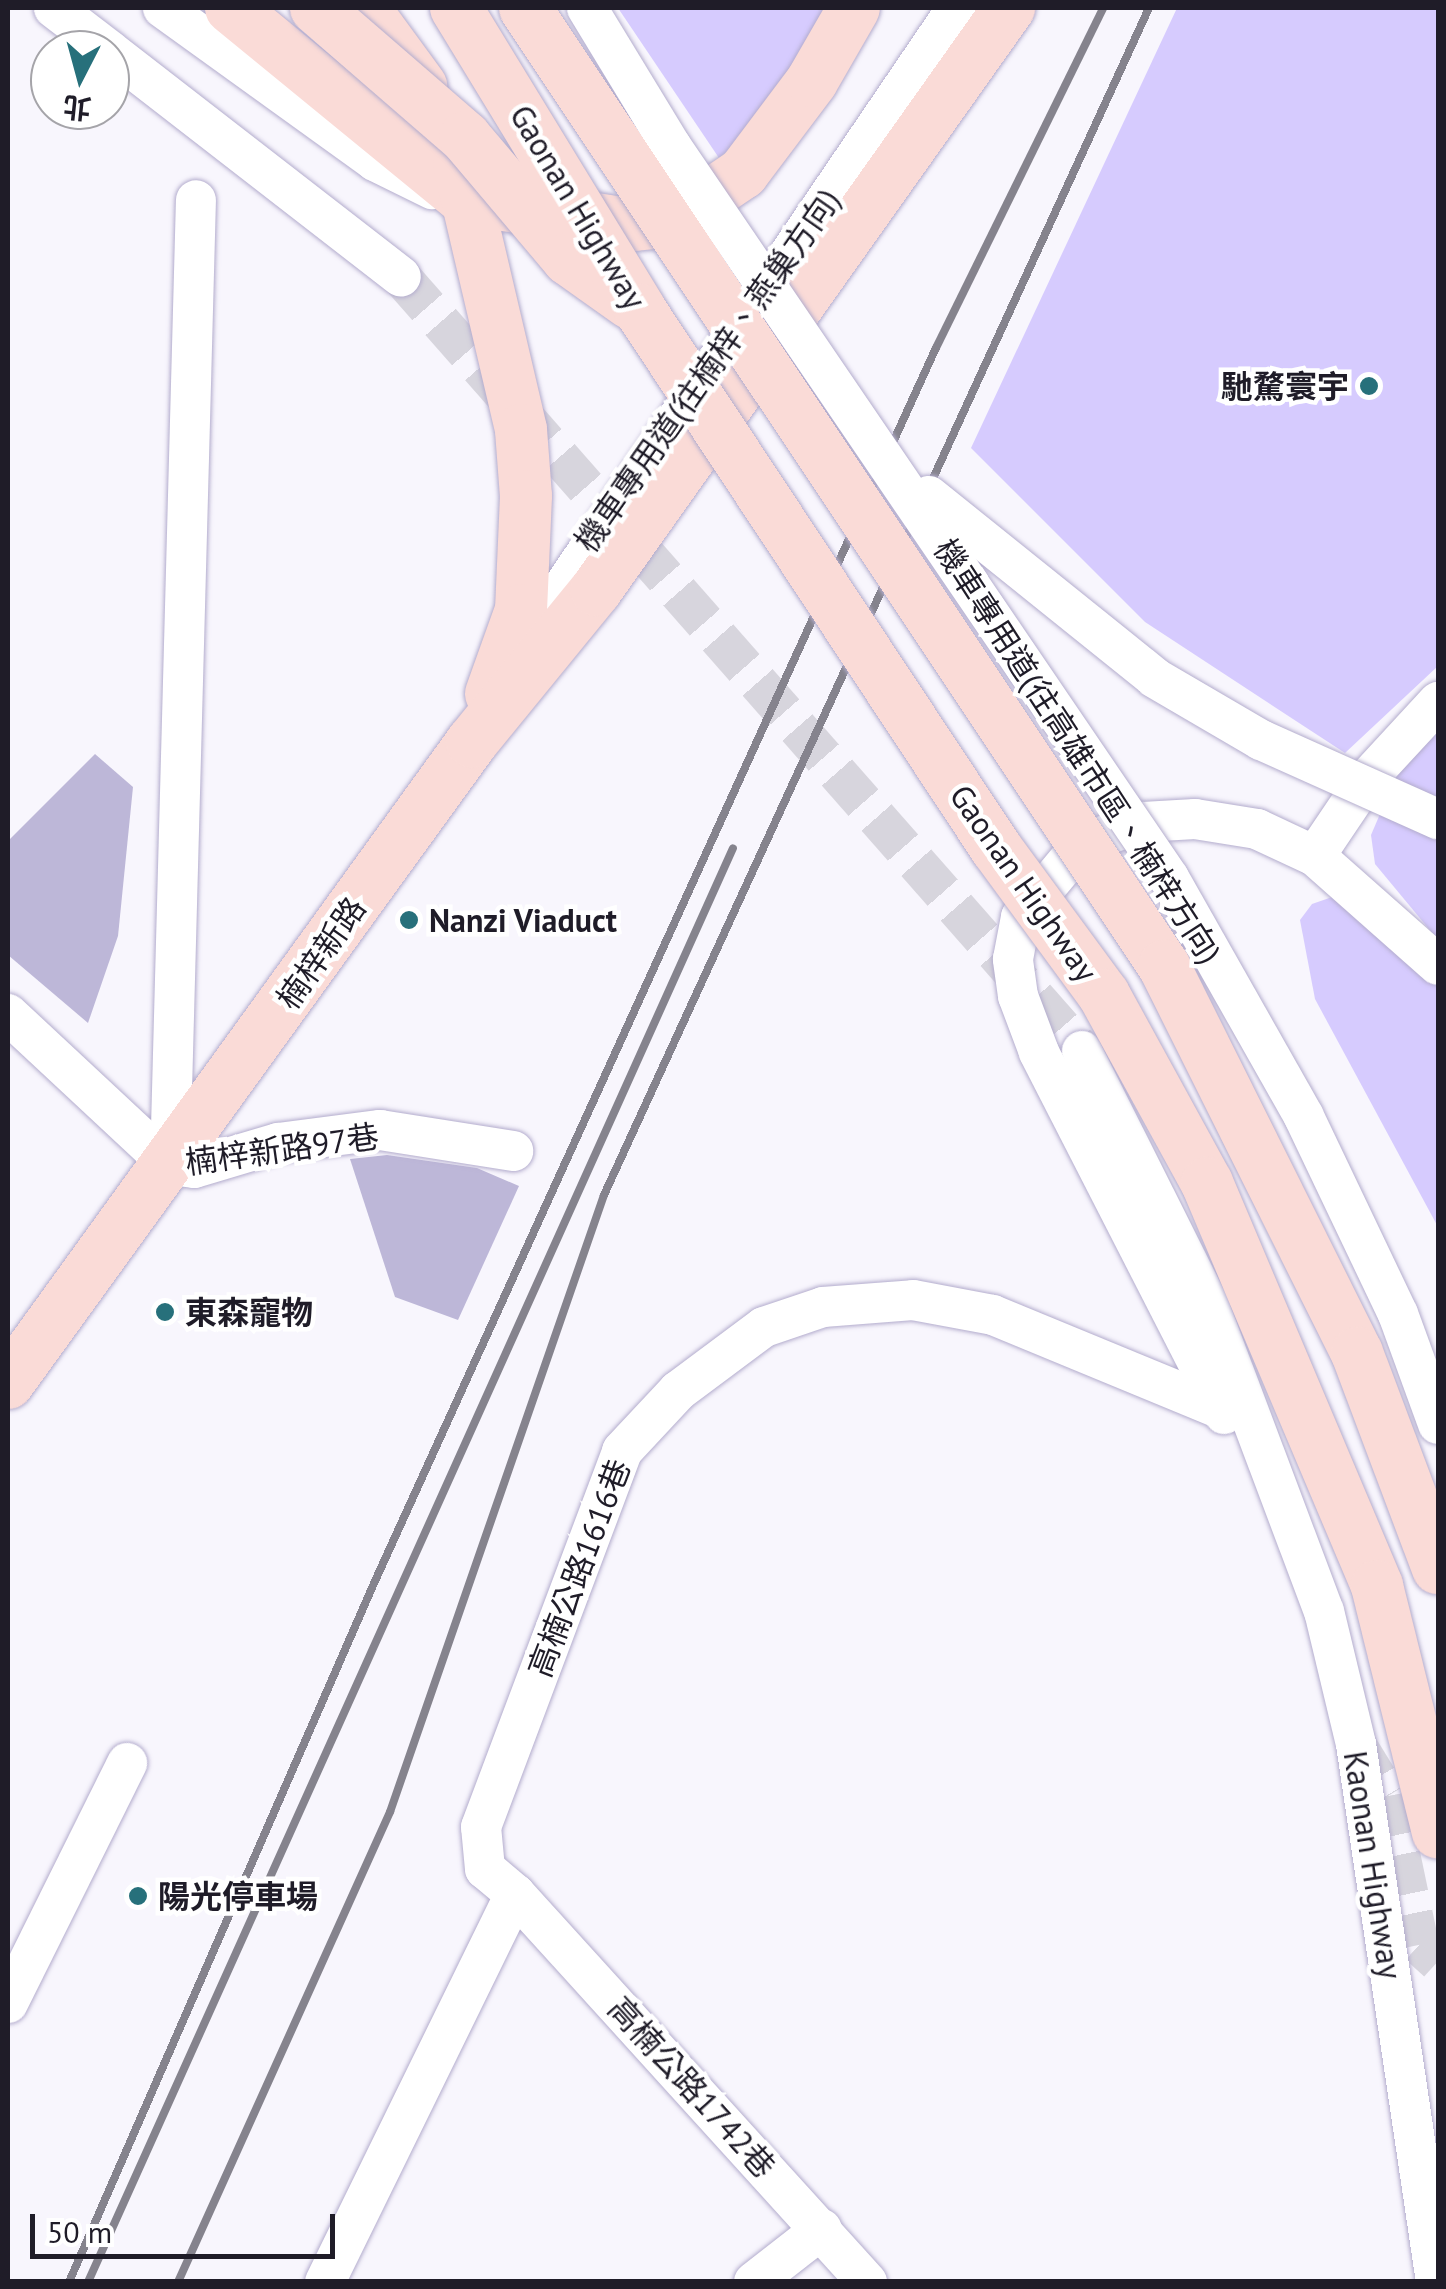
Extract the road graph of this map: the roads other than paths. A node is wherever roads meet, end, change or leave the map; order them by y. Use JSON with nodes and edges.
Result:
{"nodes":[{"id":1,"x":54,"y":8,"type":"edge"},
{"id":2,"x":163,"y":8,"type":"edge"},
{"id":3,"x":232,"y":8,"type":"edge"},
{"id":4,"x":316,"y":8,"type":"edge"},
{"id":5,"x":364,"y":8,"type":"edge"},
{"id":6,"x":456,"y":8,"type":"edge"},
{"id":7,"x":525,"y":8,"type":"edge"},
{"id":8,"x":587,"y":8,"type":"edge"},
{"id":9,"x":854,"y":8,"type":"edge"},
{"id":10,"x":957,"y":8,"type":"edge"},
{"id":11,"x":1009,"y":8,"type":"edge"},
{"id":12,"x":83,"y":30,"type":"edge"},
{"id":13,"x":130,"y":66,"type":"edge"},
{"id":14,"x":464,"y":199,"type":"junction"},
{"id":15,"x":196,"y":200,"type":"dead end"},
{"id":16,"x":401,"y":278,"type":"tunnel mouth"},
{"id":17,"x":640,"y":310,"type":"junction"},
{"id":18,"x":889,"y":461,"type":"junction"},
{"id":19,"x":1438,"y":702,"type":"edge"},
{"id":20,"x":472,"y":742,"type":"junction"},
{"id":21,"x":1438,"y":819,"type":"edge"},
{"id":22,"x":1315,"y":856,"type":"junction"},
{"id":23,"x":1438,"y":965,"type":"edge"},
{"id":24,"x":8,"y":1014,"type":"edge"},
{"id":25,"x":1082,"y":1051,"type":"tunnel mouth"},
{"id":26,"x":513,"y":1151,"type":"dead end"},
{"id":27,"x":170,"y":1165,"type":"junction"},
{"id":28,"x":8,"y":1382,"type":"edge"},
{"id":29,"x":1216,"y":1407,"type":"junction"},
{"id":30,"x":1438,"y":1424,"type":"edge"},
{"id":31,"x":1270,"y":1457,"type":"junction"},
{"id":32,"x":1438,"y":1568,"type":"edge"},
{"id":33,"x":127,"y":1763,"type":"dead end"},
{"id":34,"x":1438,"y":1833,"type":"edge"},
{"id":35,"x":515,"y":1894,"type":"junction"},
{"id":36,"x":8,"y":2003,"type":"edge"},
{"id":37,"x":822,"y":2229,"type":"junction"},
{"id":38,"x":325,"y":2282,"type":"edge"},
{"id":39,"x":754,"y":2282,"type":"edge"},
{"id":40,"x":867,"y":2282,"type":"edge"},
{"id":41,"x":1436,"y":2282,"type":"edge"}],
"edges":[{"from":1,"to":12,"type":"street"},
{"from":2,"to":14,"type":"street"},
{"from":3,"to":14,"type":"main road"},
{"from":4,"to":17,"type":"main road","bridge":true},
{"from":5,"to":14,"type":"main road"},
{"from":6,"to":17,"type":"main road","name":"Gaonan Highway","bridge":true},
{"from":7,"to":32,"type":"main road","name":"Gaonan Highway","bridge":true},
{"from":8,"to":18,"type":"street","name":"機車專用道(往高雄市區、楠梓方向)","bridge":true},
{"from":9,"to":14,"type":"main road"},
{"from":10,"to":20,"type":"street","name":"機車專用道(往楠梓、燕巢方向)"},
{"from":11,"to":20,"type":"main road"},
{"from":13,"to":16,"type":"street"},
{"from":14,"to":20,"type":"main road"},
{"from":15,"to":27,"type":"street"},
{"from":17,"to":34,"type":"main road","name":"Gaonan Highway","bridge":true},
{"from":18,"to":21,"type":"street","name":"機車專用道(往高雄市區、楠梓方向)","bridge":true},
{"from":18,"to":30,"type":"street","name":"機車專用道(往高雄市區、楠梓方向)","bridge":true},
{"from":19,"to":22,"type":"street"},
{"from":20,"to":27,"type":"main road","name":"楠梓新路"},
{"from":22,"to":23,"type":"street"},
{"from":22,"to":29,"type":"street"},
{"from":24,"to":27,"type":"street"},
{"from":25,"to":31,"type":"street","name":"Kaonan Highway"},
{"from":26,"to":27,"type":"street","name":"楠梓新路97巷"},
{"from":27,"to":28,"type":"main road","name":"楠梓新路"},
{"from":29,"to":31,"type":"street"},
{"from":29,"to":35,"type":"street","name":"高楠公路1616巷"},
{"from":31,"to":41,"type":"street","name":"Kaonan Highway"},
{"from":33,"to":36,"type":"street"},
{"from":35,"to":37,"type":"street","name":"高楠公路1742巷"},
{"from":35,"to":38,"type":"street"},
{"from":37,"to":39,"type":"street"},
{"from":37,"to":40,"type":"street","name":"高楠公路1742巷"}]}
